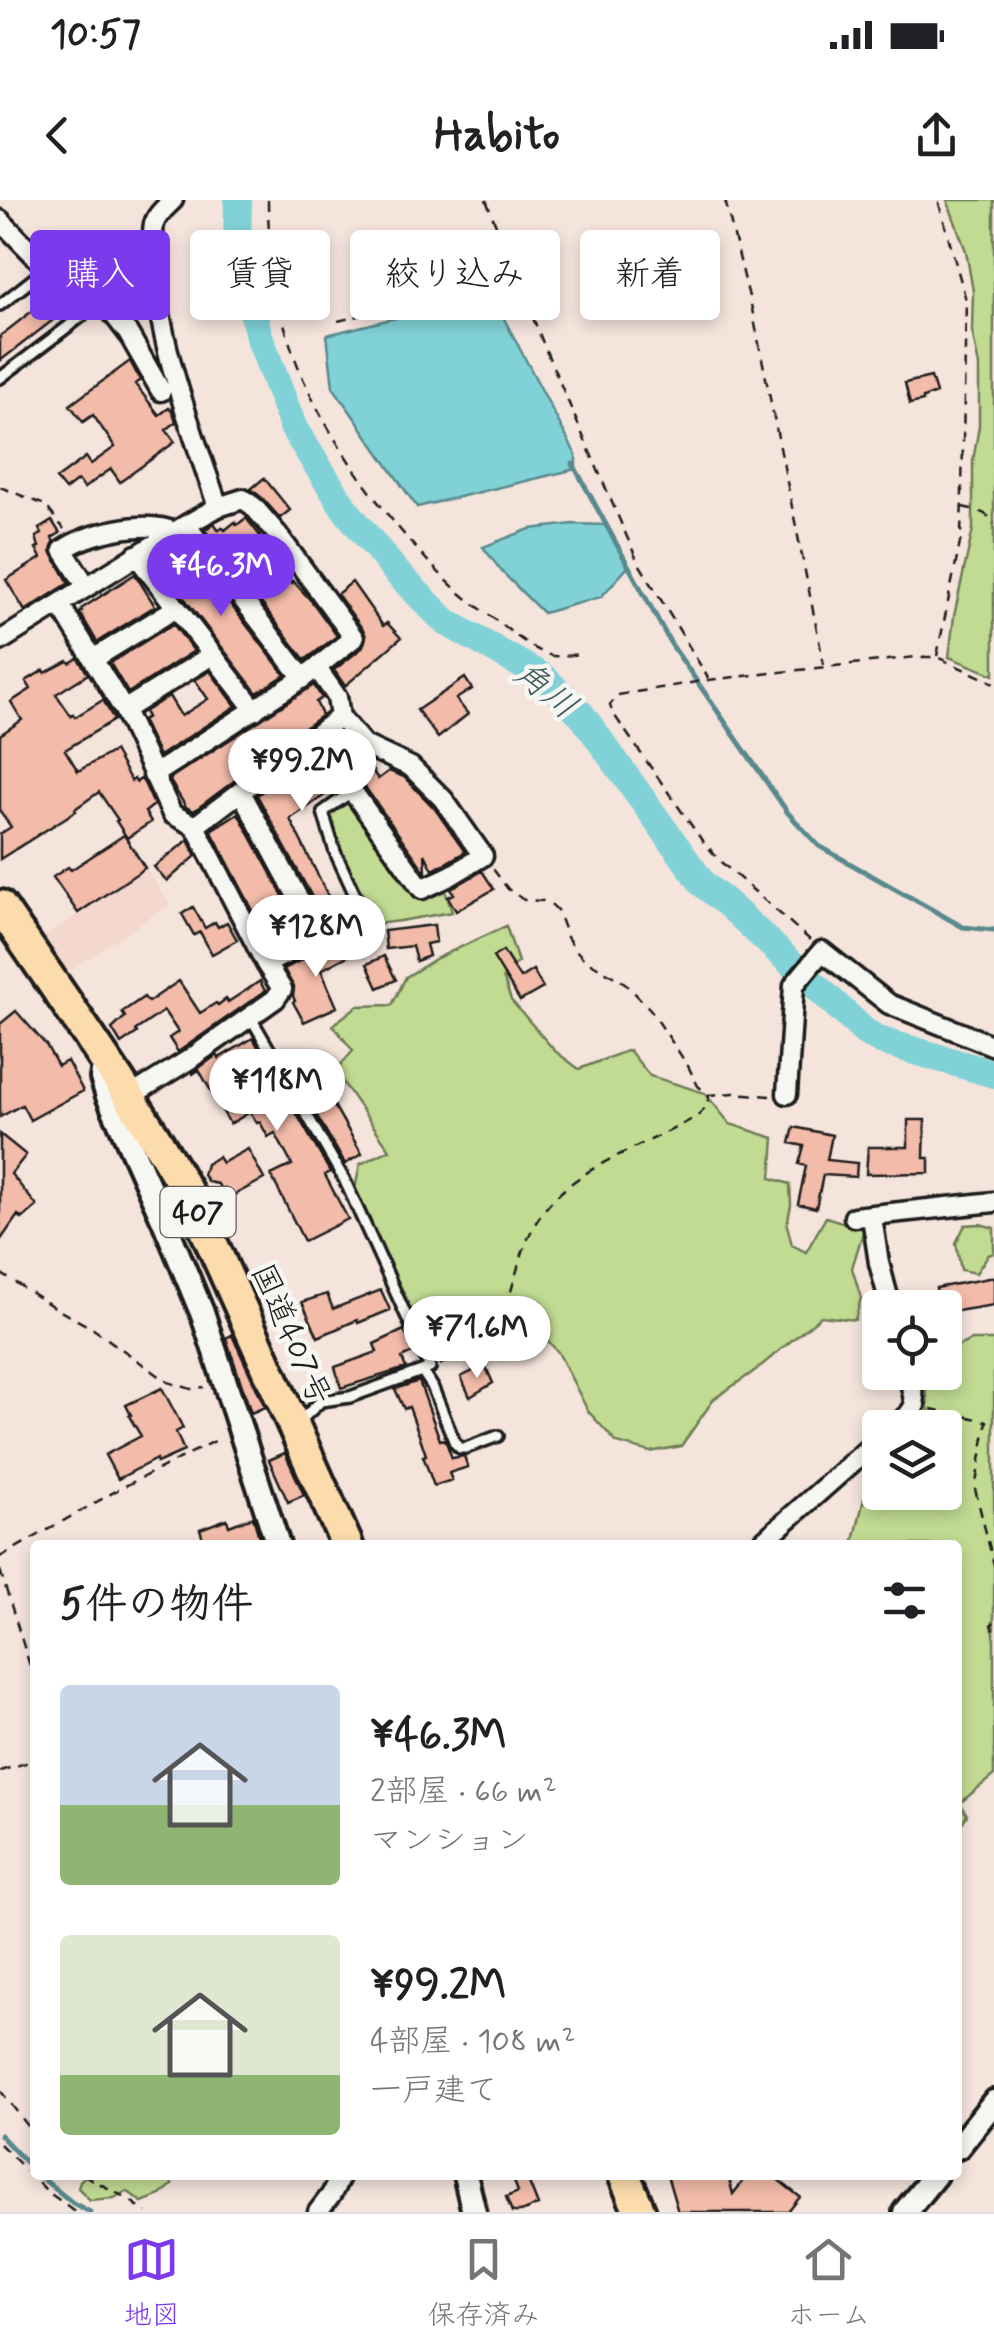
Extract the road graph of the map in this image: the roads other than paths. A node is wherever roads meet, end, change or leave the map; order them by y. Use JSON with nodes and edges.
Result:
{"nodes":[{"id":1,"x":173,"y":200,"type":"edge"},
{"id":2,"x":2,"y":228,"type":"edge"},
{"id":3,"x":30,"y":252,"type":"edge"},
{"id":4,"x":30,"y":287,"type":"edge"},
{"id":5,"x":0,"y":304,"type":"edge"},
{"id":6,"x":77,"y":320,"type":"edge"},
{"id":7,"x":117,"y":320,"type":"edge"},
{"id":8,"x":0,"y":378,"type":"edge"},
{"id":9,"x":161,"y":390,"type":"dead end"},
{"id":10,"x":218,"y":507,"type":"junction"},
{"id":11,"x":180,"y":528,"type":"junction"},
{"id":12,"x":136,"y":554,"type":"junction"},
{"id":13,"x":87,"y":587,"type":"junction"},
{"id":14,"x":60,"y":605,"type":"junction"},
{"id":15,"x":176,"y":608,"type":"junction"},
{"id":16,"x":0,"y":641,"type":"edge"},
{"id":17,"x":212,"y":655,"type":"junction"},
{"id":18,"x":95,"y":658,"type":"junction"},
{"id":19,"x":310,"y":673,"type":"junction"},
{"id":20,"x":124,"y":710,"type":"junction"},
{"id":21,"x":256,"y":710,"type":"junction"},
{"id":22,"x":340,"y":717,"type":"junction"},
{"id":23,"x":364,"y":745,"type":"junction"},
{"id":24,"x":154,"y":776,"type":"junction"},
{"id":25,"x":241,"y":792,"type":"junction"},
{"id":26,"x":352,"y":792,"type":"junction"},
{"id":27,"x":195,"y":826,"type":"junction"},
{"id":28,"x":0,"y":906,"type":"edge"},
{"id":29,"x":318,"y":936,"type":"junction"},
{"id":30,"x":266,"y":964,"type":"junction"},
{"id":31,"x":250,"y":1015,"type":"junction"},
{"id":32,"x":994,"y":1046,"type":"edge"},
{"id":33,"x":105,"y":1061,"type":"junction"},
{"id":34,"x":786,"y":1094,"type":"road end"},
{"id":35,"x":129,"y":1097,"type":"junction"},
{"id":36,"x":994,"y":1202,"type":"edge"},
{"id":37,"x":886,"y":1290,"type":"edge"},
{"id":38,"x":426,"y":1369,"type":"junction"},
{"id":39,"x":295,"y":1427,"type":"junction"},
{"id":40,"x":498,"y":1436,"type":"dead end"},
{"id":41,"x":862,"y":1454,"type":"edge"},
{"id":42,"x":276,"y":1540,"type":"edge"},
{"id":43,"x":345,"y":1540,"type":"edge"},
{"id":44,"x":765,"y":1540,"type":"edge"},
{"id":45,"x":994,"y":2102,"type":"edge"},
{"id":46,"x":962,"y":2142,"type":"edge"},
{"id":47,"x":338,"y":2180,"type":"edge"},
{"id":48,"x":466,"y":2180,"type":"edge"},
{"id":49,"x":626,"y":2180,"type":"edge"},
{"id":50,"x":931,"y":2180,"type":"edge"},
{"id":51,"x":318,"y":2212,"type":"edge"},
{"id":52,"x":474,"y":2212,"type":"edge"},
{"id":53,"x":640,"y":2212,"type":"edge"},
{"id":54,"x":905,"y":2212,"type":"edge"}],
"edges":[{"from":1,"to":10,"type":"street"},
{"from":2,"to":3,"type":"street"},
{"from":4,"to":5,"type":"lane"},
{"from":6,"to":8,"type":"lane"},
{"from":7,"to":9,"type":"street"},
{"from":10,"to":11,"type":"street"},
{"from":10,"to":19,"type":"street"},
{"from":11,"to":12,"type":"street"},
{"from":11,"to":13,"type":"street"},
{"from":11,"to":19,"type":"street"},
{"from":12,"to":13,"type":"street"},
{"from":12,"to":15,"type":"street"},
{"from":13,"to":14,"type":"street"},
{"from":14,"to":16,"type":"street"},
{"from":14,"to":18,"type":"street"},
{"from":15,"to":17,"type":"street"},
{"from":15,"to":18,"type":"street"},
{"from":17,"to":20,"type":"street"},
{"from":17,"to":21,"type":"street"},
{"from":18,"to":20,"type":"street"},
{"from":19,"to":21,"type":"street"},
{"from":19,"to":22,"type":"street"},
{"from":20,"to":24,"type":"street"},
{"from":21,"to":24,"type":"street"},
{"from":22,"to":23,"type":"street"},
{"from":22,"to":25,"type":"street"},
{"from":23,"to":26,"type":"street"},
{"from":23,"to":26,"type":"street"},
{"from":24,"to":27,"type":"street"},
{"from":25,"to":27,"type":"street"},
{"from":25,"to":29,"type":"street"},
{"from":26,"to":29,"type":"lane"},
{"from":27,"to":30,"type":"street"},
{"from":28,"to":33,"type":"highway","name":"国道407号","number":"407"},
{"from":29,"to":30,"type":"street"},
{"from":30,"to":31,"type":"street"},
{"from":31,"to":35,"type":"street"},
{"from":31,"to":38,"type":"lane"},
{"from":32,"to":34,"type":"street"},
{"from":33,"to":35,"type":"highway","name":"国道407号","number":"407"},
{"from":33,"to":42,"type":"street"},
{"from":35,"to":39,"type":"highway","name":"国道407号","number":"407"},
{"from":36,"to":37,"type":"street"},
{"from":38,"to":39,"type":"lane"},
{"from":38,"to":40,"type":"lane"},
{"from":39,"to":43,"type":"highway","name":"国道407号","number":"407"},
{"from":41,"to":44,"type":"street"},
{"from":45,"to":46,"type":"street"},
{"from":47,"to":51,"type":"street"},
{"from":48,"to":52,"type":"street"},
{"from":49,"to":53,"type":"highway"},
{"from":50,"to":54,"type":"street"}]}
